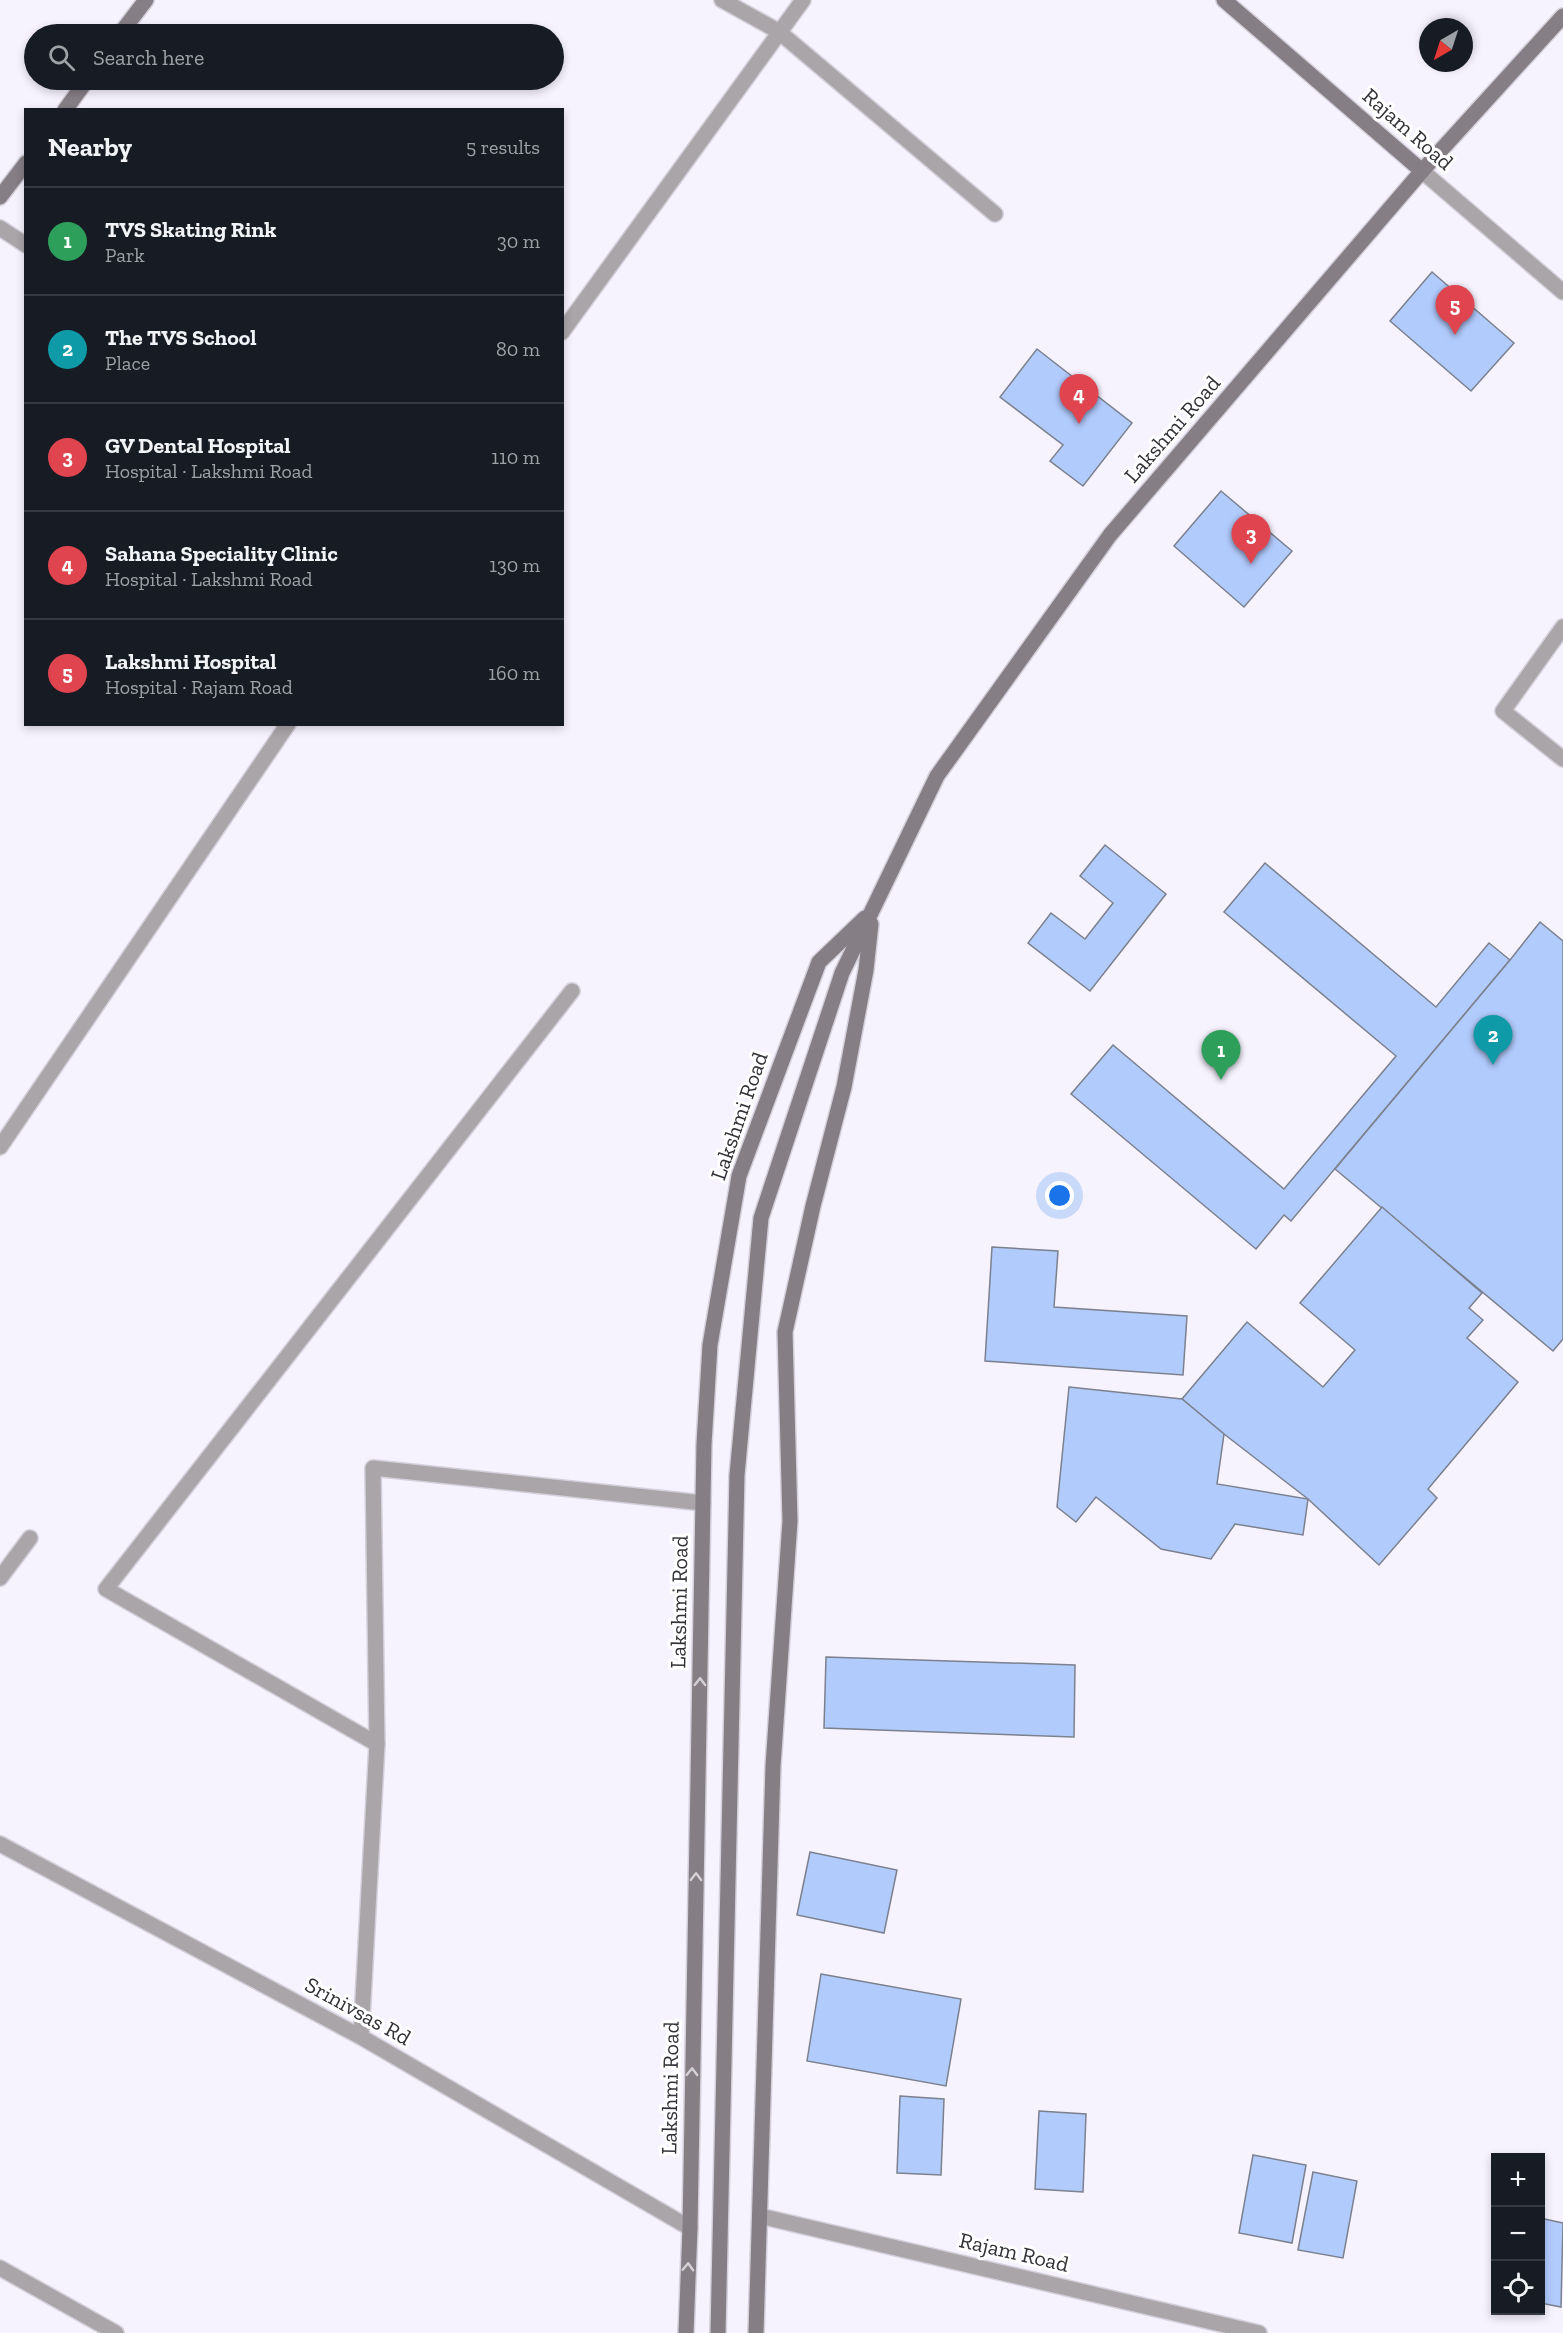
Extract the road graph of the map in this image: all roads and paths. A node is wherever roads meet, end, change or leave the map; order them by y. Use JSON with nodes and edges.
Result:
{"nodes":[{"id":1,"x":146,"y":0,"type":"edge"},
{"id":2,"x":722,"y":0,"type":"edge"},
{"id":3,"x":803,"y":0,"type":"edge"},
{"id":4,"x":1224,"y":0,"type":"edge"},
{"id":5,"x":1563,"y":16,"type":"edge"},
{"id":6,"x":128,"y":24,"type":"edge"},
{"id":7,"x":778,"y":31,"type":"junction"},
{"id":8,"x":80,"y":90,"type":"edge"},
{"id":9,"x":66,"y":108,"type":"edge"},
{"id":10,"x":24,"y":166,"type":"edge"},
{"id":11,"x":1422,"y":171,"type":"junction"},
{"id":12,"x":0,"y":197,"type":"edge"},
{"id":13,"x":995,"y":214,"type":"dead end"},
{"id":14,"x":0,"y":228,"type":"edge"},
{"id":15,"x":24,"y":244,"type":"edge"},
{"id":16,"x":1563,"y":292,"type":"edge"},
{"id":17,"x":564,"y":329,"type":"edge"},
{"id":18,"x":1563,"y":627,"type":"edge"},
{"id":19,"x":287,"y":726,"type":"edge"},
{"id":20,"x":1563,"y":759,"type":"edge"},
{"id":21,"x":872,"y":912,"type":"junction"},
{"id":22,"x":572,"y":991,"type":"dead end"},
{"id":23,"x":0,"y":1147,"type":"edge"},
{"id":24,"x":703,"y":1503,"type":"junction"},
{"id":25,"x":30,"y":1538,"type":"dead end"},
{"id":26,"x":0,"y":1578,"type":"edge"},
{"id":27,"x":378,"y":1744,"type":"junction"},
{"id":28,"x":0,"y":1844,"type":"edge"},
{"id":29,"x":361,"y":2037,"type":"junction"},
{"id":30,"x":760,"y":2216,"type":"junction"},
{"id":31,"x":690,"y":2228,"type":"junction"},
{"id":32,"x":0,"y":2268,"type":"edge"},
{"id":33,"x":686,"y":2329,"type":"edge"},
{"id":34,"x":116,"y":2333,"type":"edge"},
{"id":35,"x":718,"y":2333,"type":"edge"},
{"id":36,"x":756,"y":2333,"type":"edge"},
{"id":37,"x":1259,"y":2333,"type":"edge"}],
"edges":[{"from":1,"to":6,"type":"street"},
{"from":2,"to":7,"type":"street"},
{"from":3,"to":7,"type":"street"},
{"from":4,"to":11,"type":"street","name":"Rajam Road"},
{"from":5,"to":11,"type":"street","name":"Lakshmi Road"},
{"from":7,"to":13,"type":"street"},
{"from":7,"to":17,"type":"street"},
{"from":8,"to":9,"type":"street"},
{"from":10,"to":12,"type":"street"},
{"from":11,"to":16,"type":"street","name":"Rajam Road"},
{"from":11,"to":21,"type":"street","name":"Lakshmi Road"},
{"from":14,"to":15,"type":"street"},
{"from":18,"to":20,"type":"street"},
{"from":19,"to":23,"type":"street"},
{"from":21,"to":24,"type":"street","name":"Lakshmi Road"},
{"from":21,"to":30,"type":"street","name":"Lakshmi Road"},
{"from":21,"to":35,"type":"street","name":"Lakshmi Road"},
{"from":22,"to":27,"type":"street"},
{"from":24,"to":27,"type":"street"},
{"from":31,"to":24,"type":"street","name":"Lakshmi Road","one_way":true},
{"from":25,"to":26,"type":"street"},
{"from":27,"to":29,"type":"street"},
{"from":28,"to":29,"type":"street","name":"Srinivsas Rd"},
{"from":29,"to":31,"type":"street","name":"Srinivsas Rd"},
{"from":30,"to":36,"type":"street","name":"Lakshmi Road"},
{"from":30,"to":37,"type":"street","name":"Rajam Road"},
{"from":33,"to":31,"type":"street","name":"Lakshmi Road","one_way":true},
{"from":32,"to":34,"type":"street"}]}
